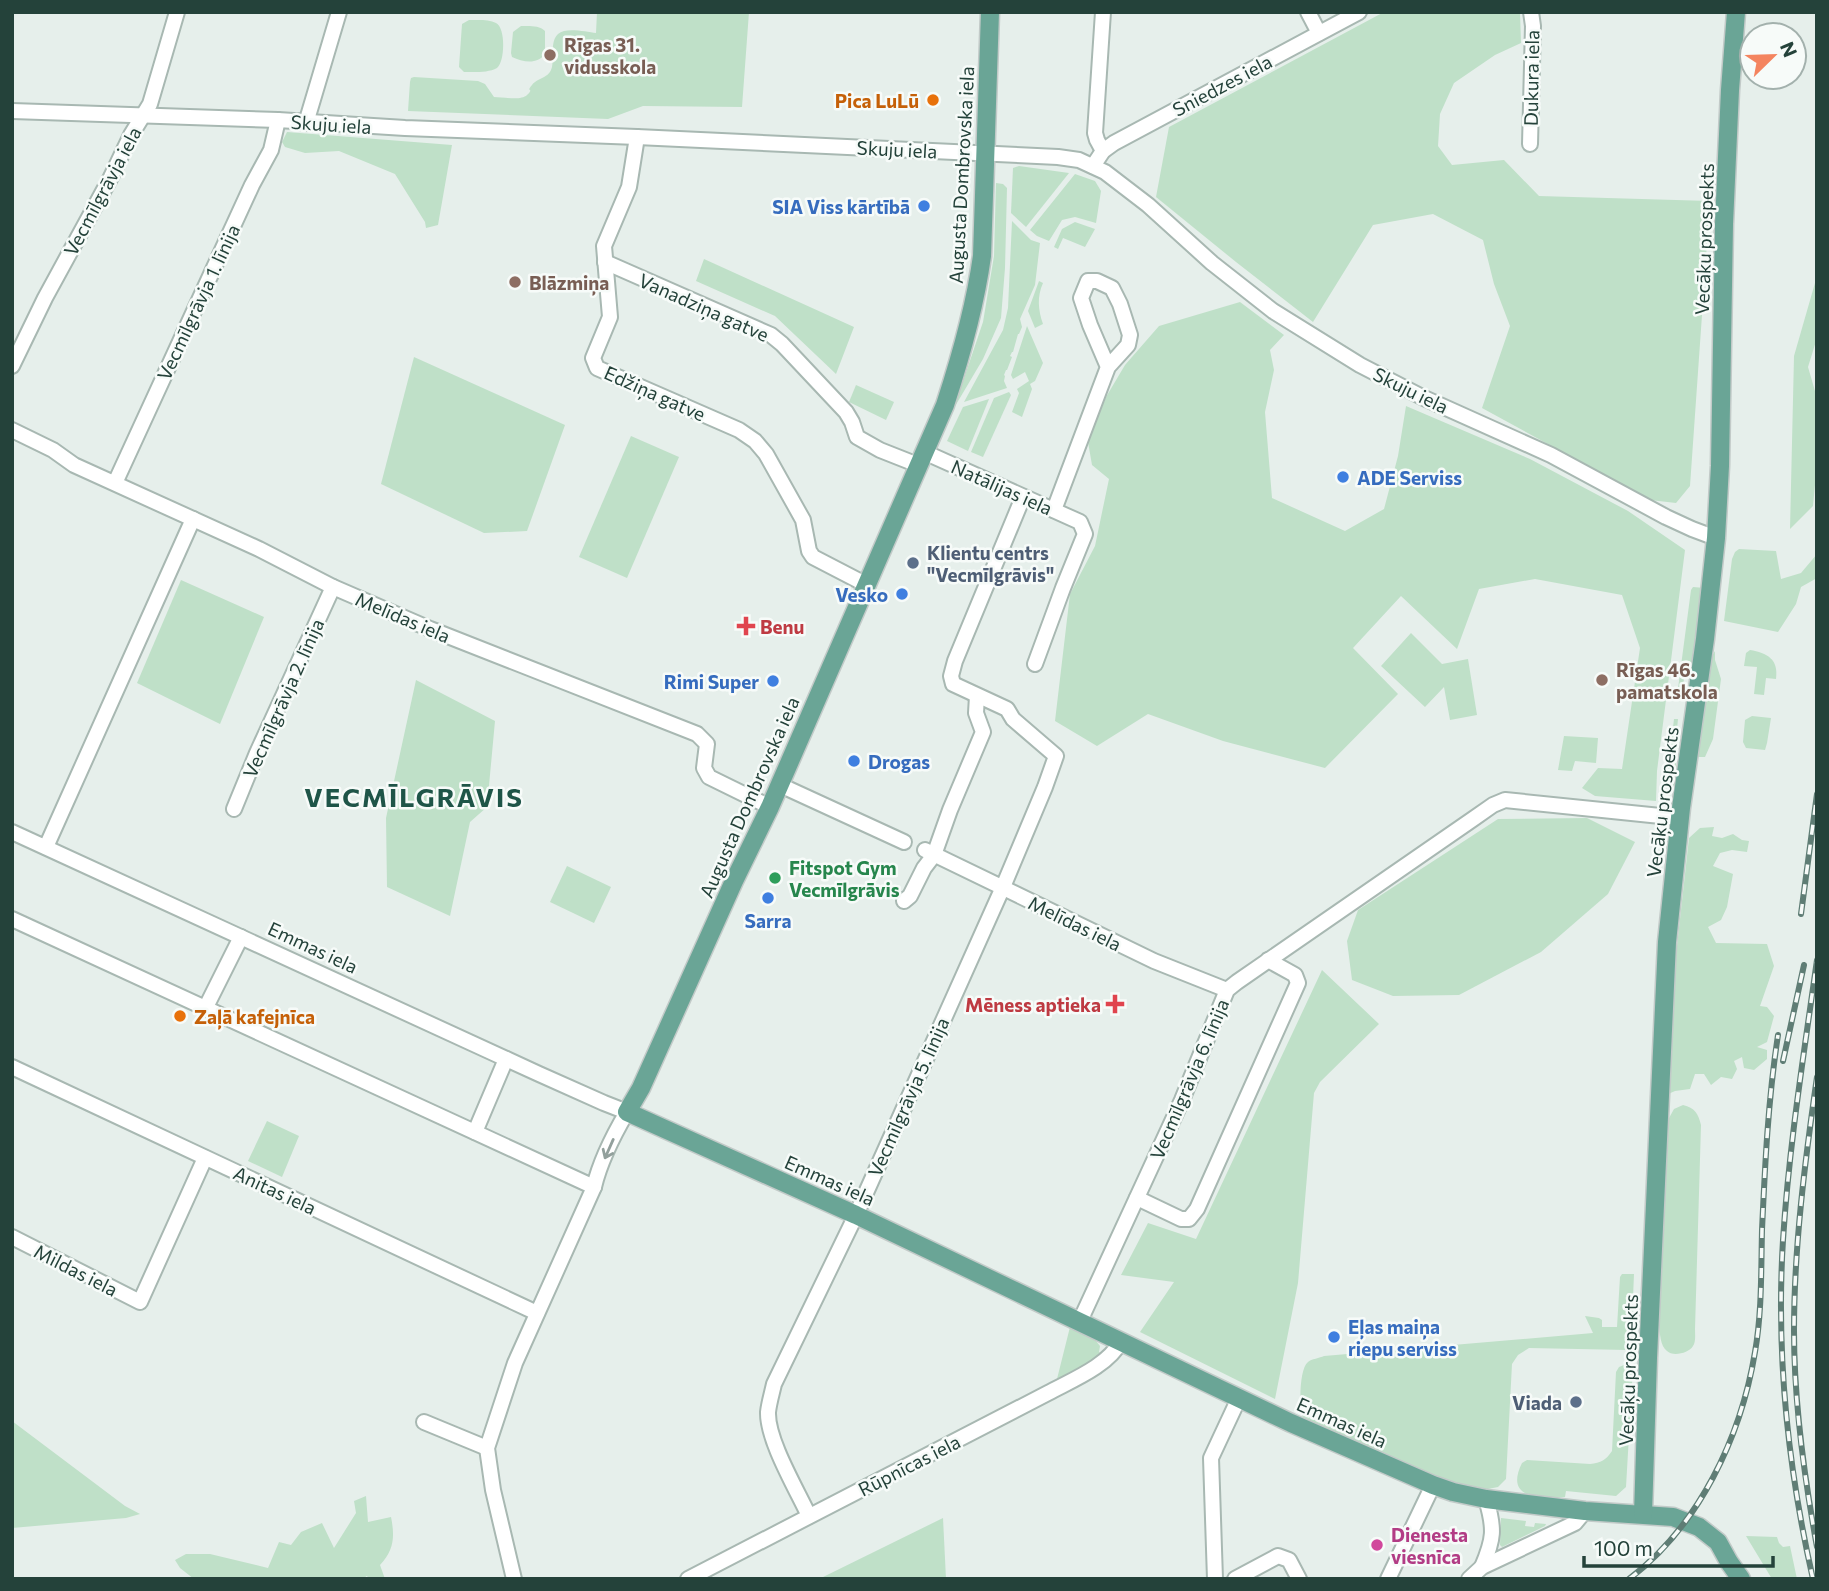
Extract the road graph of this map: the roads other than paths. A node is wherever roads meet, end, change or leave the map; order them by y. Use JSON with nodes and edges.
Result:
{"nodes":[{"id":1,"x":177,"y":12,"type":"edge"},
{"id":2,"x":339,"y":12,"type":"edge"},
{"id":3,"x":990,"y":12,"type":"edge"},
{"id":4,"x":1103,"y":12,"type":"edge"},
{"id":5,"x":1308,"y":12,"type":"edge"},
{"id":6,"x":1359,"y":12,"type":"edge"},
{"id":7,"x":1531,"y":12,"type":"edge"},
{"id":8,"x":1737,"y":12,"type":"edge"},
{"id":9,"x":1319,"y":33,"type":"junction"},
{"id":10,"x":12,"y":111,"type":"edge"},
{"id":11,"x":142,"y":116,"type":"junction"},
{"id":12,"x":278,"y":120,"type":"junction"},
{"id":13,"x":306,"y":123,"type":"junction"},
{"id":14,"x":637,"y":137,"type":"junction"},
{"id":15,"x":1530,"y":144,"type":"dead end"},
{"id":16,"x":1103,"y":151,"type":"junction"},
{"id":17,"x":985,"y":153,"type":"junction"},
{"id":18,"x":1093,"y":166,"type":"junction"},
{"id":19,"x":605,"y":262,"type":"junction"},
{"id":20,"x":12,"y":366,"type":"edge"},
{"id":21,"x":1108,"y":366,"type":"junction"},
{"id":22,"x":12,"y":430,"type":"edge"},
{"id":23,"x":921,"y":458,"type":"junction"},
{"id":24,"x":115,"y":483,"type":"junction"},
{"id":25,"x":1023,"y":497,"type":"junction"},
{"id":26,"x":1054,"y":510,"type":"junction"},
{"id":27,"x":193,"y":519,"type":"junction"},
{"id":28,"x":1717,"y":538,"type":"junction"},
{"id":29,"x":867,"y":585,"type":"junction"},
{"id":30,"x":332,"y":587,"type":"junction"},
{"id":31,"x":1035,"y":664,"type":"dead end"},
{"id":32,"x":977,"y":696,"type":"junction"},
{"id":33,"x":780,"y":785,"type":"junction"},
{"id":34,"x":770,"y":807,"type":"junction"},
{"id":35,"x":234,"y":809,"type":"dead end"},
{"id":36,"x":1680,"y":818,"type":"junction"},
{"id":37,"x":12,"y":832,"type":"edge"},
{"id":38,"x":904,"y":842,"type":"dead end"},
{"id":39,"x":46,"y":847,"type":"junction"},
{"id":40,"x":930,"y":853,"type":"junction"},
{"id":41,"x":1003,"y":887,"type":"junction"},
{"id":42,"x":904,"y":901,"type":"dead end"},
{"id":43,"x":12,"y":919,"type":"edge"},
{"id":44,"x":241,"y":937,"type":"junction"},
{"id":45,"x":1268,"y":960,"type":"junction"},
{"id":46,"x":1227,"y":990,"type":"junction"},
{"id":47,"x":205,"y":1009,"type":"junction"},
{"id":48,"x":506,"y":1059,"type":"junction"},
{"id":49,"x":12,"y":1067,"type":"edge"},
{"id":50,"x":628,"y":1112,"type":"junction"},
{"id":51,"x":475,"y":1132,"type":"junction"},
{"id":52,"x":205,"y":1158,"type":"junction"},
{"id":53,"x":594,"y":1188,"type":"junction"},
{"id":54,"x":1137,"y":1198,"type":"junction"},
{"id":55,"x":856,"y":1215,"type":"junction"},
{"id":56,"x":12,"y":1237,"type":"edge"},
{"id":57,"x":537,"y":1313,"type":"junction"},
{"id":58,"x":1080,"y":1321,"type":"junction"},
{"id":59,"x":1121,"y":1341,"type":"junction"},
{"id":60,"x":1239,"y":1398,"type":"junction"},
{"id":61,"x":424,"y":1422,"type":"dead end"},
{"id":62,"x":487,"y":1448,"type":"junction"},
{"id":63,"x":1433,"y":1485,"type":"junction"},
{"id":64,"x":1486,"y":1499,"type":"junction"},
{"id":65,"x":1586,"y":1511,"type":"junction"},
{"id":66,"x":1643,"y":1514,"type":"junction"},
{"id":67,"x":809,"y":1516,"type":"junction"},
{"id":68,"x":1482,"y":1567,"type":"junction"},
{"id":69,"x":1732,"y":1571,"type":"edge"},
{"id":70,"x":514,"y":1579,"type":"edge"},
{"id":71,"x":688,"y":1579,"type":"edge"},
{"id":72,"x":1215,"y":1579,"type":"edge"},
{"id":73,"x":1235,"y":1579,"type":"edge"},
{"id":74,"x":1299,"y":1579,"type":"edge"},
{"id":75,"x":1388,"y":1579,"type":"edge"},
{"id":76,"x":1469,"y":1579,"type":"edge"},
{"id":77,"x":1741,"y":1579,"type":"edge"}],
"edges":[{"from":1,"to":11,"type":"street","name":"Vecmīlgrāvja iela"},
{"from":2,"to":13,"type":"street"},
{"from":3,"to":17,"type":"main road","name":"Augusta Dombrovska iela"},
{"from":4,"to":16,"type":"street"},
{"from":5,"to":9,"type":"street"},
{"from":6,"to":9,"type":"street","name":"Sniedzes iela"},
{"from":7,"to":15,"type":"street","name":"Dukura iela"},
{"from":8,"to":28,"type":"main road","name":"Vecāķu prospekts"},
{"from":9,"to":16,"type":"street","name":"Sniedzes iela"},
{"from":10,"to":11,"type":"street","name":"Skuju iela"},
{"from":11,"to":12,"type":"street","name":"Skuju iela"},
{"from":11,"to":20,"type":"street","name":"Vecmīlgrāvja iela"},
{"from":12,"to":13,"type":"street","name":"Skuju iela"},
{"from":12,"to":24,"type":"street","name":"Vecmīlgrāvja 1. līnija"},
{"from":13,"to":14,"type":"street","name":"Skuju iela"},
{"from":14,"to":17,"type":"street","name":"Skuju iela"},
{"from":14,"to":19,"type":"street","name":"Edžiņa gatve"},
{"from":16,"to":18,"type":"street","name":"Sniedzes iela"},
{"from":17,"to":18,"type":"street","name":"Skuju iela"},
{"from":17,"to":23,"type":"main road","name":"Augusta Dombrovska iela"},
{"from":18,"to":28,"type":"street","name":"Skuju iela"},
{"from":19,"to":23,"type":"street","name":"Vanadziņa gatve"},
{"from":19,"to":29,"type":"street","name":"Edžiņa gatve"},
{"from":21,"to":21,"type":"street"},
{"from":21,"to":26,"type":"street"},
{"from":22,"to":24,"type":"street","name":"Melīdas iela"},
{"from":23,"to":25,"type":"street","name":"Natālijas iela"},
{"from":23,"to":29,"type":"main road","name":"Augusta Dombrovska iela"},
{"from":24,"to":27,"type":"street","name":"Melīdas iela"},
{"from":25,"to":26,"type":"street","name":"Natālijas iela"},
{"from":25,"to":32,"type":"street"},
{"from":26,"to":31,"type":"street","name":"Natālijas iela"},
{"from":27,"to":30,"type":"street","name":"Melīdas iela"},
{"from":27,"to":39,"type":"street"},
{"from":28,"to":36,"type":"main road","name":"Vecāķu prospekts"},
{"from":29,"to":33,"type":"main road","name":"Augusta Dombrovska iela"},
{"from":30,"to":34,"type":"street","name":"Melīdas iela"},
{"from":30,"to":35,"type":"street","name":"Vecmīlgrāvja 2. līnija"},
{"from":32,"to":40,"type":"street"},
{"from":32,"to":41,"type":"street","name":"Vecmīlgrāvja 5. līnija"},
{"from":33,"to":34,"type":"main road","name":"Augusta Dombrovska iela"},
{"from":33,"to":38,"type":"street"},
{"from":34,"to":50,"type":"main road","name":"Augusta Dombrovska iela"},
{"from":36,"to":45,"type":"street","name":"Vecmīlgrāvja 6. līnija"},
{"from":36,"to":66,"type":"main road","name":"Vecāķu prospekts"},
{"from":37,"to":39,"type":"street","name":"Emmas iela"},
{"from":39,"to":44,"type":"street","name":"Emmas iela"},
{"from":40,"to":41,"type":"street","name":"Melīdas iela"},
{"from":40,"to":42,"type":"street"},
{"from":41,"to":46,"type":"street","name":"Melīdas iela"},
{"from":41,"to":55,"type":"street","name":"Vecmīlgrāvja 5. līnija"},
{"from":43,"to":47,"type":"street"},
{"from":44,"to":47,"type":"street"},
{"from":44,"to":48,"type":"street","name":"Emmas iela"},
{"from":45,"to":46,"type":"street","name":"Vecmīlgrāvja 6. līnija"},
{"from":45,"to":54,"type":"street"},
{"from":46,"to":54,"type":"street","name":"Vecmīlgrāvja 6. līnija"},
{"from":47,"to":51,"type":"street"},
{"from":48,"to":50,"type":"street","name":"Emmas iela"},
{"from":48,"to":51,"type":"street"},
{"from":49,"to":52,"type":"street","name":"Anitas iela"},
{"from":50,"to":53,"type":"street","name":"Augusta Dombrovska iela","one_way":true},
{"from":50,"to":55,"type":"main road","name":"Emmas iela"},
{"from":51,"to":53,"type":"street"},
{"from":52,"to":56,"type":"street","name":"Mildas iela"},
{"from":52,"to":57,"type":"street","name":"Anitas iela"},
{"from":53,"to":57,"type":"street","name":"Augusta Dombrovska iela"},
{"from":54,"to":58,"type":"street","name":"Vecmīlgrāvja 6. līnija"},
{"from":55,"to":58,"type":"main road","name":"Emmas iela"},
{"from":55,"to":67,"type":"street","name":"Vecmīlgrāvja 5. līnija"},
{"from":57,"to":62,"type":"street","name":"Augusta Dombrovska iela"},
{"from":58,"to":59,"type":"main road","name":"Emmas iela"},
{"from":59,"to":60,"type":"main road","name":"Emmas iela"},
{"from":59,"to":67,"type":"street","name":"Rūpnīcas iela"},
{"from":60,"to":63,"type":"main road","name":"Emmas iela"},
{"from":60,"to":72,"type":"street"},
{"from":61,"to":62,"type":"street"},
{"from":62,"to":70,"type":"street","name":"Augusta Dombrovska iela"},
{"from":63,"to":64,"type":"main road","name":"Emmas iela"},
{"from":63,"to":75,"type":"street"},
{"from":64,"to":65,"type":"main road","name":"Emmas iela"},
{"from":64,"to":68,"type":"street"},
{"from":65,"to":66,"type":"main road","name":"Emmas iela"},
{"from":65,"to":68,"type":"street"},
{"from":66,"to":69,"type":"main road","name":"Emmas iela"},
{"from":67,"to":71,"type":"street","name":"Rūpnīcas iela"},
{"from":68,"to":76,"type":"street"},
{"from":69,"to":77,"type":"main road","name":"Emmas iela"},
{"from":73,"to":74,"type":"street"}]}
